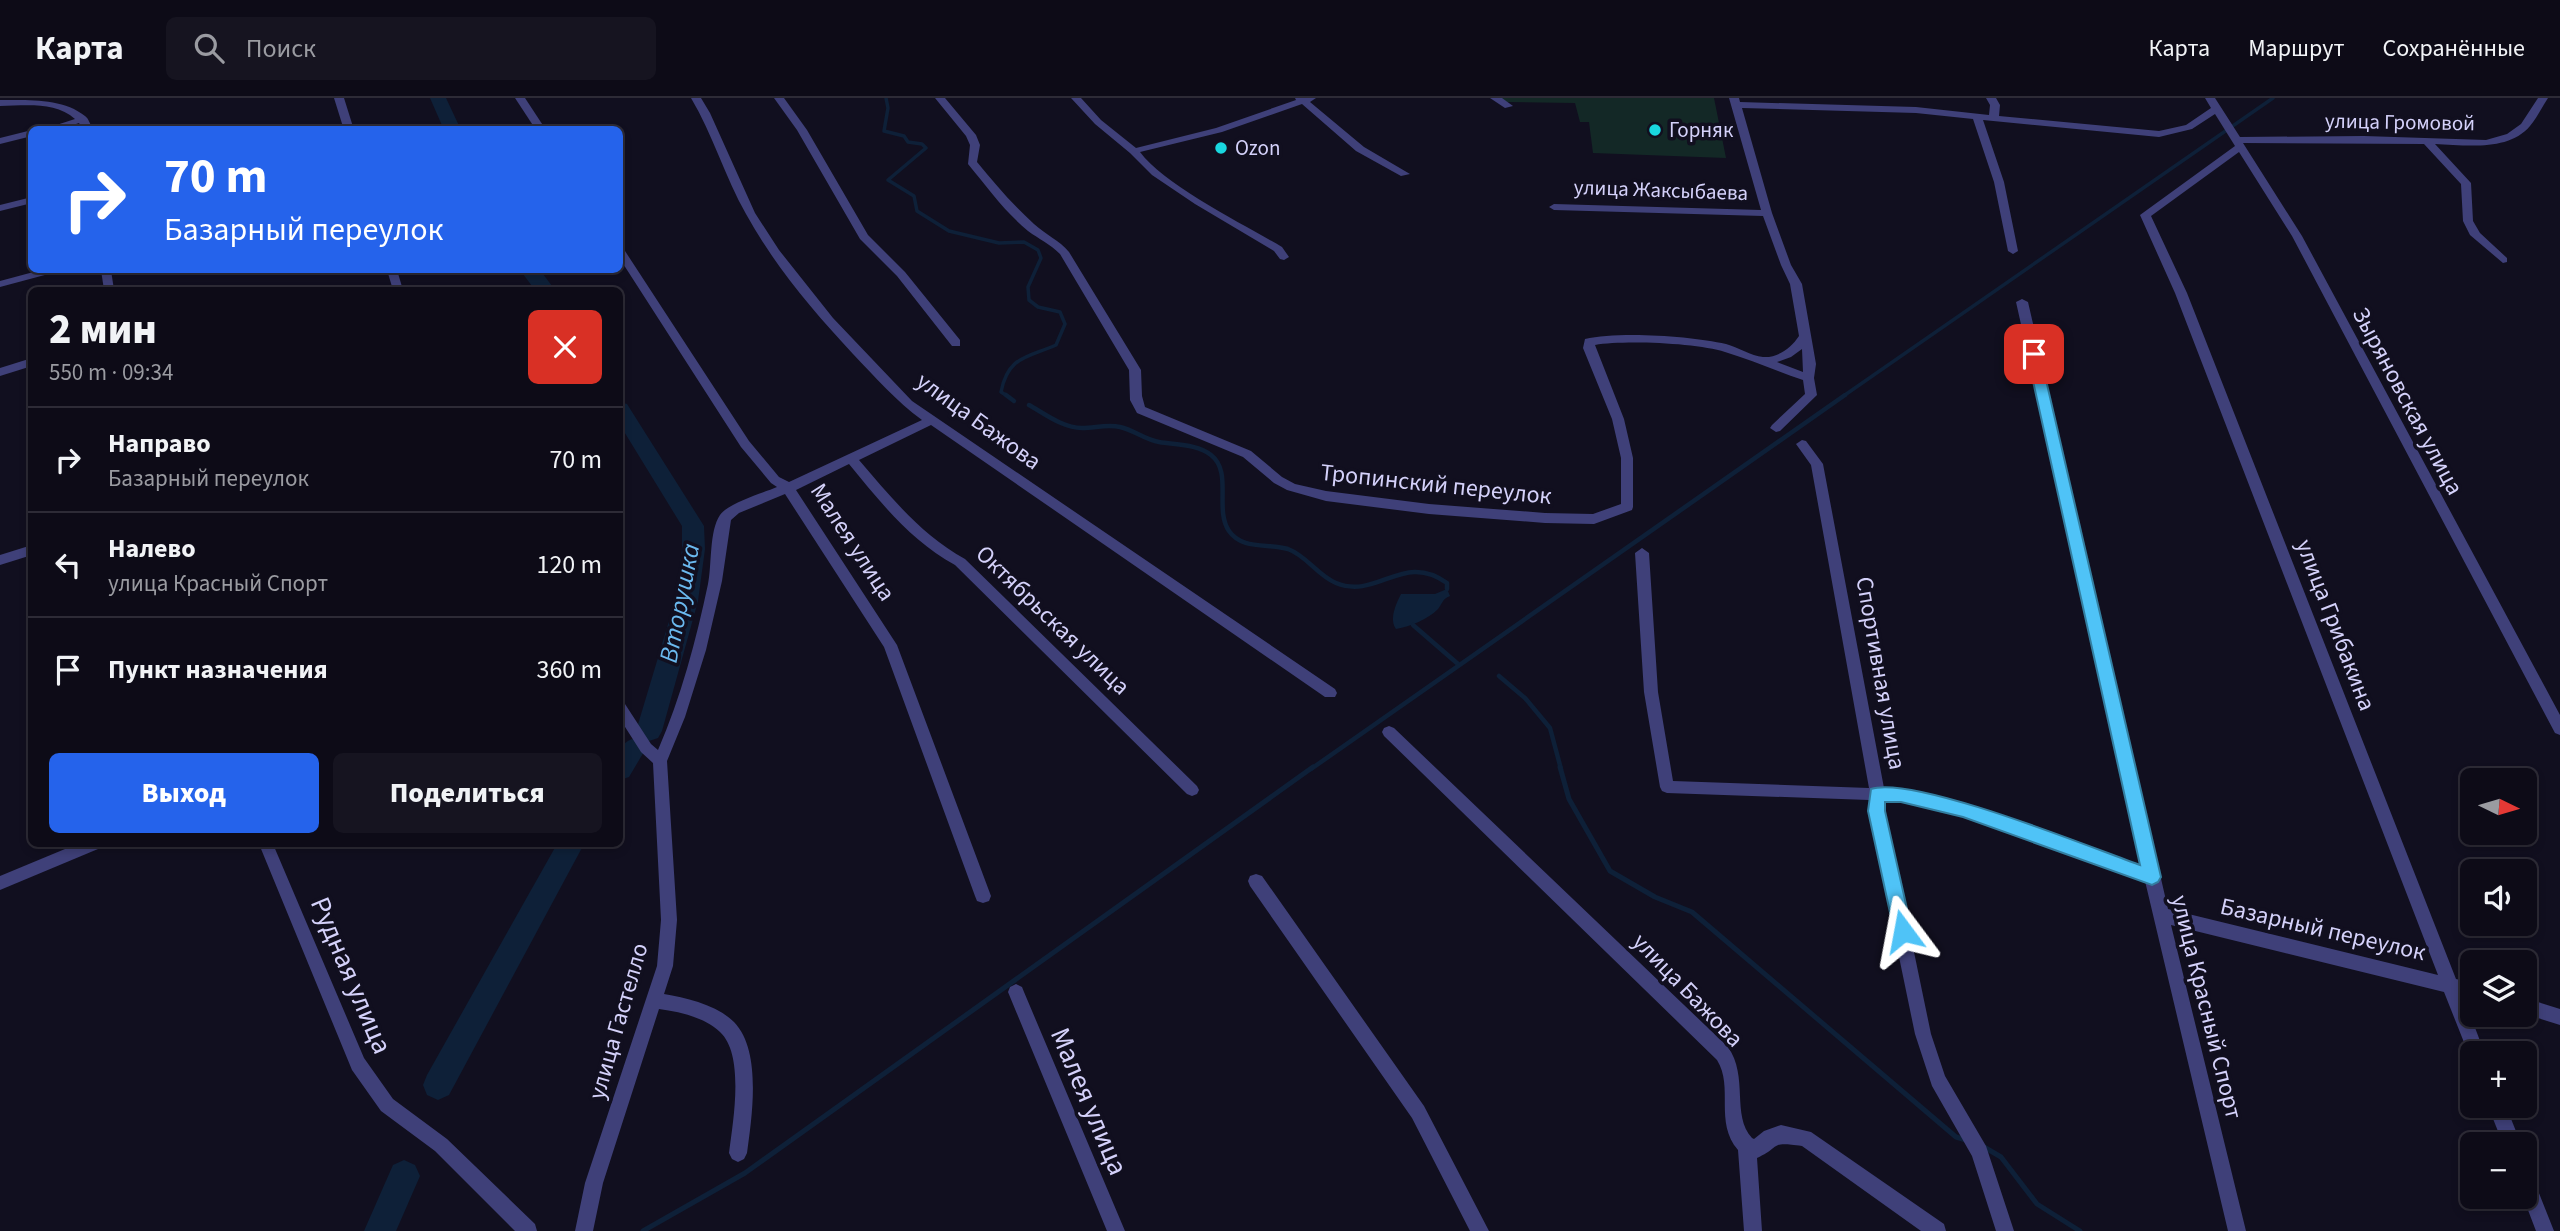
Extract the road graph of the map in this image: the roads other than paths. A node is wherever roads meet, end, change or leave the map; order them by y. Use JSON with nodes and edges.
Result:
{"nodes":[{"id":1,"x":339,"y":98,"type":"edge"},
{"id":2,"x":520,"y":98,"type":"edge"},
{"id":3,"x":696,"y":98,"type":"edge"},
{"id":4,"x":779,"y":98,"type":"edge"},
{"id":5,"x":940,"y":98,"type":"edge"},
{"id":6,"x":1076,"y":98,"type":"edge"},
{"id":7,"x":1495,"y":98,"type":"edge"},
{"id":8,"x":2210,"y":98,"type":"edge"},
{"id":9,"x":2543,"y":98,"type":"edge"},
{"id":10,"x":1305,"y":99,"type":"edge"},
{"id":11,"x":1735,"y":101,"type":"edge"},
{"id":12,"x":1993,"y":101,"type":"edge"},
{"id":13,"x":0,"y":103,"type":"edge"},
{"id":14,"x":1508,"y":106,"type":"dead end"},
{"id":15,"x":2217,"y":108,"type":"junction"},
{"id":16,"x":1976,"y":115,"type":"junction"},
{"id":17,"x":1994,"y":118,"type":"junction"},
{"id":18,"x":83,"y":119,"type":"junction"},
{"id":19,"x":2016,"y":121,"type":"junction"},
{"id":20,"x":59,"y":126,"type":"edge"},
{"id":21,"x":86,"y":126,"type":"edge"},
{"id":22,"x":348,"y":126,"type":"edge"},
{"id":23,"x":538,"y":126,"type":"edge"},
{"id":24,"x":28,"y":134,"type":"edge"},
{"id":25,"x":2426,"y":140,"type":"junction"},
{"id":26,"x":0,"y":141,"type":"edge"},
{"id":27,"x":2239,"y":143,"type":"junction"},
{"id":28,"x":1134,"y":151,"type":"junction"},
{"id":29,"x":1405,"y":174,"type":"dead end"},
{"id":30,"x":28,"y":201,"type":"edge"},
{"id":31,"x":1553,"y":206,"type":"dead end"},
{"id":32,"x":0,"y":208,"type":"edge"},
{"id":33,"x":1767,"y":213,"type":"junction"},
{"id":34,"x":2013,"y":251,"type":"dead end"},
{"id":35,"x":623,"y":256,"type":"edge"},
{"id":36,"x":1284,"y":257,"type":"dead end"},
{"id":37,"x":2503,"y":260,"type":"dead end"},
{"id":38,"x":41,"y":273,"type":"edge"},
{"id":39,"x":0,"y":284,"type":"edge"},
{"id":40,"x":2022,"y":302,"type":"dead end"},
{"id":41,"x":1805,"y":337,"type":"junction"},
{"id":42,"x":956,"y":343,"type":"dead end"},
{"id":43,"x":1759,"y":360,"type":"junction"},
{"id":44,"x":28,"y":363,"type":"edge"},
{"id":45,"x":0,"y":372,"type":"edge"},
{"id":46,"x":1808,"y":378,"type":"junction"},
{"id":47,"x":932,"y":420,"type":"junction"},
{"id":48,"x":1776,"y":428,"type":"dead end"},
{"id":49,"x":1802,"y":444,"type":"dead end"},
{"id":50,"x":850,"y":459,"type":"junction"},
{"id":51,"x":788,"y":488,"type":"junction"},
{"id":52,"x":28,"y":551,"type":"edge"},
{"id":53,"x":1642,"y":553,"type":"dead end"},
{"id":54,"x":0,"y":560,"type":"edge"},
{"id":55,"x":1330,"y":693,"type":"dead end"},
{"id":56,"x":623,"y":712,"type":"edge"},
{"id":57,"x":2560,"y":729,"type":"edge"},
{"id":58,"x":1389,"y":732,"type":"dead end"},
{"id":59,"x":660,"y":761,"type":"junction"},
{"id":60,"x":1192,"y":790,"type":"dead end"},
{"id":61,"x":1877,"y":794,"type":"junction"},
{"id":62,"x":86,"y":847,"type":"edge"},
{"id":63,"x":267,"y":847,"type":"edge"},
{"id":64,"x":2152,"y":877,"type":"junction"},
{"id":65,"x":1256,"y":881,"type":"dead end"},
{"id":66,"x":0,"y":883,"type":"edge"},
{"id":67,"x":983,"y":896,"type":"dead end"},
{"id":68,"x":2161,"y":915,"type":"junction"},
{"id":69,"x":2451,"y":985,"type":"junction"},
{"id":70,"x":2460,"y":987,"type":"edge"},
{"id":71,"x":1016,"y":992,"type":"dead end"},
{"id":72,"x":654,"y":1000,"type":"junction"},
{"id":73,"x":2537,"y":1010,"type":"edge"},
{"id":74,"x":2560,"y":1017,"type":"edge"},
{"id":75,"x":2472,"y":1041,"type":"edge"},
{"id":76,"x":1747,"y":1147,"type":"junction"},
{"id":77,"x":738,"y":1153,"type":"dead end"},
{"id":78,"x":2537,"y":1209,"type":"edge"},
{"id":79,"x":528,"y":1231,"type":"edge"},
{"id":80,"x":583,"y":1231,"type":"edge"},
{"id":81,"x":1116,"y":1231,"type":"edge"},
{"id":82,"x":1480,"y":1231,"type":"edge"},
{"id":83,"x":1753,"y":1231,"type":"edge"},
{"id":84,"x":1937,"y":1231,"type":"edge"},
{"id":85,"x":2005,"y":1231,"type":"edge"},
{"id":86,"x":2237,"y":1231,"type":"edge"},
{"id":87,"x":2545,"y":1231,"type":"edge"}],
"edges":[{"from":1,"to":22,"type":"street"},
{"from":2,"to":23,"type":"street"},
{"from":3,"to":47,"type":"street","name":"улица Бажова"},
{"from":4,"to":42,"type":"street"},
{"from":5,"to":43,"type":"street","name":"Тропинский переулок"},
{"from":6,"to":28,"type":"street"},
{"from":7,"to":14,"type":"street"},
{"from":8,"to":15,"type":"street","name":"Зыряновская улица"},
{"from":9,"to":25,"type":"street","name":"улица Громовой"},
{"from":10,"to":28,"type":"street"},
{"from":10,"to":29,"type":"street"},
{"from":11,"to":16,"type":"street"},
{"from":11,"to":33,"type":"street"},
{"from":12,"to":17,"type":"street"},
{"from":12,"to":19,"type":"street"},
{"from":13,"to":18,"type":"street"},
{"from":15,"to":19,"type":"street"},
{"from":15,"to":27,"type":"street","name":"Зыряновская улица"},
{"from":16,"to":17,"type":"street"},
{"from":16,"to":34,"type":"street"},
{"from":17,"to":19,"type":"street"},
{"from":18,"to":20,"type":"street"},
{"from":18,"to":21,"type":"street"},
{"from":24,"to":26,"type":"street"},
{"from":25,"to":27,"type":"street","name":"улица Громовой"},
{"from":25,"to":37,"type":"street"},
{"from":27,"to":57,"type":"street","name":"Зыряновская улица"},
{"from":27,"to":69,"type":"street","name":"улица Грибакина"},
{"from":28,"to":36,"type":"street"},
{"from":30,"to":32,"type":"street"},
{"from":31,"to":33,"type":"street","name":"улица Жаксыбаева"},
{"from":33,"to":41,"type":"street"},
{"from":35,"to":51,"type":"street","name":"Малея улица"},
{"from":38,"to":39,"type":"street"},
{"from":40,"to":64,"type":"street","name":"улица Красный Спорт"},
{"from":41,"to":43,"type":"street"},
{"from":41,"to":46,"type":"street"},
{"from":43,"to":46,"type":"street"},
{"from":44,"to":45,"type":"street"},
{"from":46,"to":48,"type":"street"},
{"from":47,"to":50,"type":"street"},
{"from":47,"to":55,"type":"street","name":"улица Бажова"},
{"from":49,"to":61,"type":"street","name":"Спортивная улица"},
{"from":50,"to":51,"type":"street"},
{"from":50,"to":60,"type":"street","name":"Октябрьская улица"},
{"from":51,"to":59,"type":"street"},
{"from":51,"to":67,"type":"street","name":"Малея улица"},
{"from":52,"to":54,"type":"street"},
{"from":53,"to":61,"type":"street"},
{"from":56,"to":59,"type":"street"},
{"from":58,"to":76,"type":"street","name":"улица Бажова"},
{"from":59,"to":72,"type":"street","name":"улица Гастелло"},
{"from":61,"to":64,"type":"street"},
{"from":61,"to":85,"type":"street","name":"Спортивная улица"},
{"from":62,"to":66,"type":"street"},
{"from":63,"to":79,"type":"street","name":"Рудная улица"},
{"from":64,"to":68,"type":"street","name":"улица Красный Спорт"},
{"from":65,"to":82,"type":"street"},
{"from":68,"to":69,"type":"street","name":"Базарный переулок"},
{"from":68,"to":86,"type":"street","name":"улица Красный Спорт"},
{"from":69,"to":70,"type":"street","name":"Базарный переулок"},
{"from":69,"to":75,"type":"street","name":"улица Грибакина"},
{"from":71,"to":81,"type":"street","name":"Малея улица"},
{"from":72,"to":77,"type":"street"},
{"from":72,"to":80,"type":"street","name":"улица Гастелло"},
{"from":73,"to":74,"type":"street"},
{"from":76,"to":83,"type":"street","name":"улица Бажова"},
{"from":76,"to":84,"type":"street"},
{"from":78,"to":87,"type":"street"}]}
